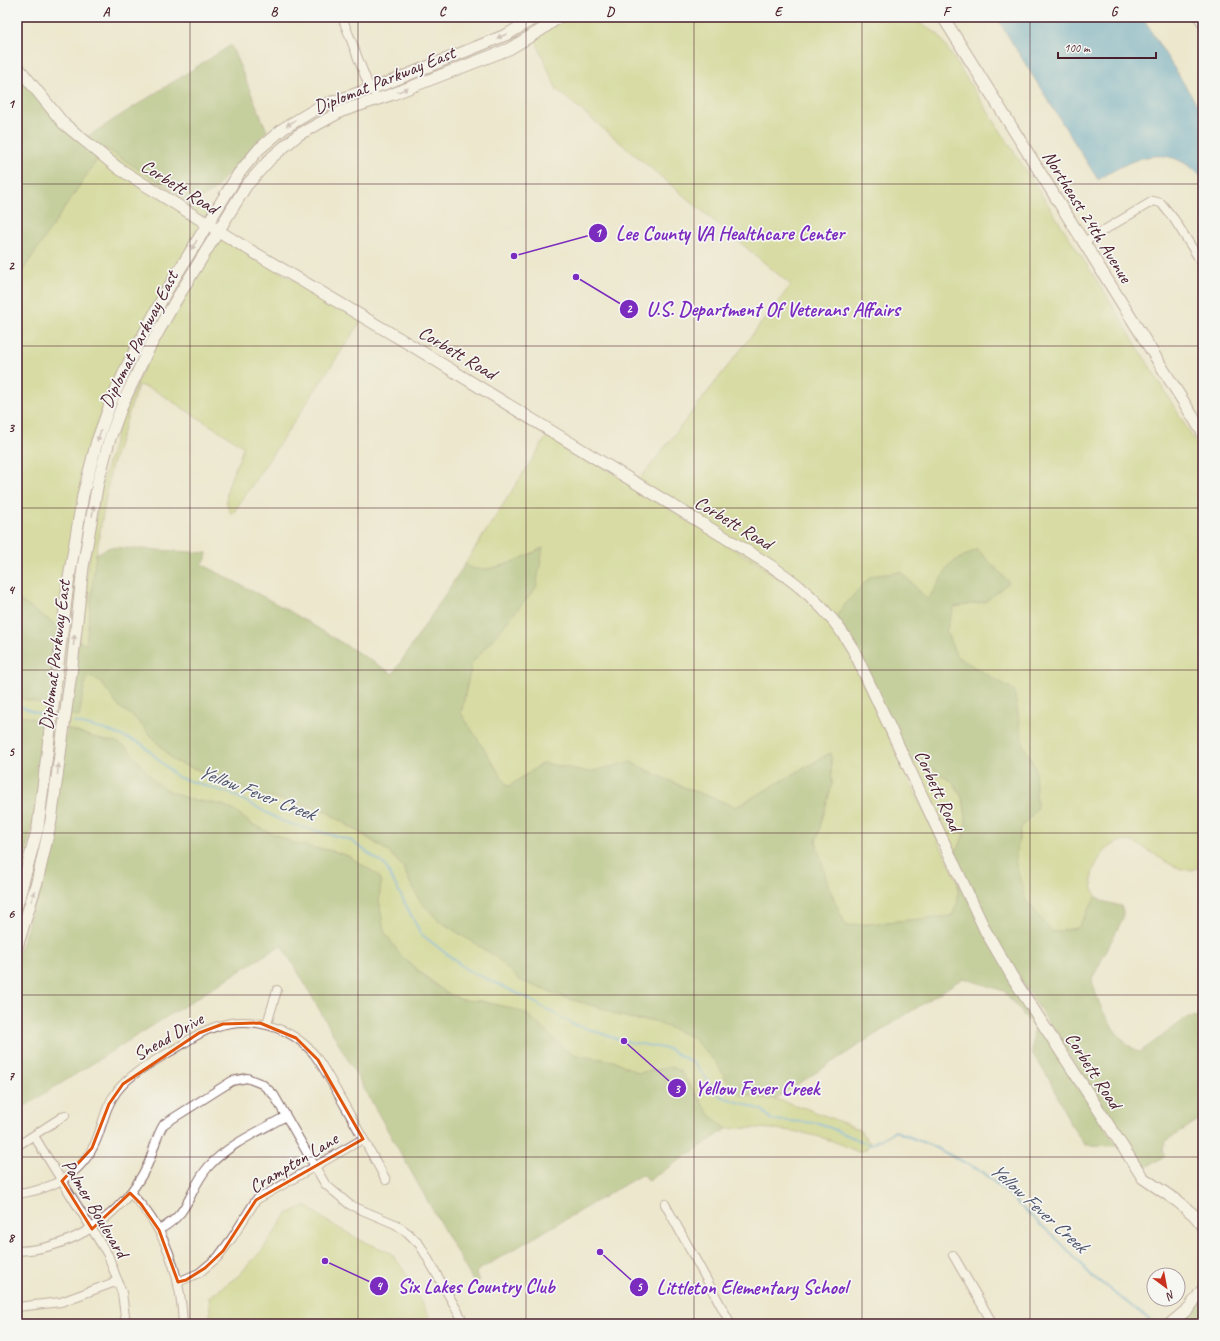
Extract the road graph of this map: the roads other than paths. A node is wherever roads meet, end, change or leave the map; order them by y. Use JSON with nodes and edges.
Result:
{"nodes":[{"id":1,"x":342,"y":17,"type":"edge"},
{"id":2,"x":536,"y":17,"type":"edge"},
{"id":3,"x":559,"y":17,"type":"edge"},
{"id":4,"x":943,"y":17,"type":"edge"},
{"id":5,"x":1198,"y":17,"type":"edge"},
{"id":6,"x":1203,"y":25,"type":"edge"},
{"id":7,"x":17,"y":66,"type":"edge"},
{"id":8,"x":370,"y":89,"type":"junction"},
{"id":9,"x":381,"y":98,"type":"junction"},
{"id":10,"x":366,"y":103,"type":"junction"},
{"id":11,"x":207,"y":223,"type":"junction"},
{"id":12,"x":218,"y":231,"type":"junction"},
{"id":13,"x":1084,"y":242,"type":"junction"},
{"id":14,"x":1203,"y":265,"type":"edge"},
{"id":15,"x":120,"y":381,"type":"junction"},
{"id":16,"x":131,"y":387,"type":"junction"},
{"id":17,"x":1203,"y":433,"type":"edge"},
{"id":18,"x":72,"y":559,"type":"junction"},
{"id":19,"x":84,"y":560,"type":"junction"},
{"id":20,"x":32,"y":851,"type":"junction"},
{"id":21,"x":44,"y":853,"type":"junction"},
{"id":22,"x":17,"y":905,"type":"edge"},
{"id":23,"x":17,"y":946,"type":"edge"},
{"id":24,"x":277,"y":990,"type":"dead end"},
{"id":25,"x":267,"y":1024,"type":"junction"},
{"id":26,"x":65,"y":1115,"type":"dead end"},
{"id":27,"x":286,"y":1116,"type":"junction"},
{"id":28,"x":34,"y":1136,"type":"junction"},
{"id":29,"x":363,"y":1139,"type":"junction"},
{"id":30,"x":17,"y":1146,"type":"edge"},
{"id":31,"x":314,"y":1166,"type":"junction"},
{"id":32,"x":386,"y":1180,"type":"dead end"},
{"id":33,"x":62,"y":1181,"type":"junction"},
{"id":34,"x":130,"y":1193,"type":"junction"},
{"id":35,"x":17,"y":1194,"type":"edge"},
{"id":36,"x":1177,"y":1201,"type":"junction"},
{"id":37,"x":665,"y":1204,"type":"dead end"},
{"id":38,"x":1203,"y":1211,"type":"edge"},
{"id":39,"x":1203,"y":1226,"type":"edge"},
{"id":40,"x":92,"y":1229,"type":"junction"},
{"id":41,"x":159,"y":1230,"type":"junction"},
{"id":42,"x":17,"y":1251,"type":"edge"},
{"id":43,"x":953,"y":1255,"type":"dead end"},
{"id":44,"x":118,"y":1281,"type":"junction"},
{"id":45,"x":178,"y":1282,"type":"junction"},
{"id":46,"x":1203,"y":1284,"type":"edge"},
{"id":47,"x":1201,"y":1292,"type":"edge"},
{"id":48,"x":17,"y":1307,"type":"edge"},
{"id":49,"x":126,"y":1324,"type":"edge"},
{"id":50,"x":183,"y":1324,"type":"edge"},
{"id":51,"x":466,"y":1324,"type":"edge"},
{"id":52,"x":731,"y":1324,"type":"edge"},
{"id":53,"x":993,"y":1324,"type":"edge"},
{"id":54,"x":1170,"y":1324,"type":"edge"}],
"edges":[{"from":1,"to":8,"type":"street"},
{"from":2,"to":8,"type":"main road","name":"Diplomat Parkway East","one_way":true},
{"from":9,"to":3,"type":"main road","name":"Diplomat Parkway East","one_way":true},
{"from":4,"to":13,"type":"main road","name":"Northeast 24th Avenue"},
{"from":5,"to":6,"type":"street"},
{"from":7,"to":11,"type":"main road","name":"Corbett Road"},
{"from":8,"to":9,"type":"street"},
{"from":8,"to":10,"type":"street"},
{"from":8,"to":11,"type":"main road","name":"Diplomat Parkway East","one_way":true},
{"from":9,"to":10,"type":"main road","name":"Diplomat Parkway East"},
{"from":10,"to":12,"type":"main road","name":"Diplomat Parkway East"},
{"from":11,"to":12,"type":"main road","name":"Corbett Road"},
{"from":11,"to":15,"type":"main road","name":"Diplomat Parkway East","one_way":true},
{"from":12,"to":16,"type":"main road","name":"Diplomat Parkway East"},
{"from":12,"to":36,"type":"main road","name":"Corbett Road"},
{"from":13,"to":14,"type":"street"},
{"from":13,"to":17,"type":"main road","name":"Northeast 24th Avenue"},
{"from":15,"to":16,"type":"main road"},
{"from":15,"to":18,"type":"main road","name":"Diplomat Parkway East","one_way":true},
{"from":19,"to":16,"type":"main road","name":"Diplomat Parkway East","one_way":true},
{"from":18,"to":19,"type":"main road"},
{"from":18,"to":20,"type":"main road","name":"Diplomat Parkway East"},
{"from":21,"to":19,"type":"main road","name":"Diplomat Parkway East","one_way":true},
{"from":20,"to":21,"type":"main road"},
{"from":20,"to":22,"type":"main road","name":"Diplomat Parkway East"},
{"from":23,"to":21,"type":"main road","name":"Diplomat Parkway East","one_way":true},
{"from":24,"to":25,"type":"street"},
{"from":25,"to":29,"type":"street","name":"Snead Drive"},
{"from":25,"to":33,"type":"street","name":"Snead Drive"},
{"from":26,"to":28,"type":"street"},
{"from":27,"to":31,"type":"street"},
{"from":27,"to":34,"type":"street"},
{"from":27,"to":41,"type":"street"},
{"from":28,"to":30,"type":"street"},
{"from":28,"to":33,"type":"street","name":"Palmer Boulevard"},
{"from":29,"to":31,"type":"street","name":"Crampton Lane"},
{"from":29,"to":32,"type":"street","name":"Snead Drive"},
{"from":31,"to":45,"type":"street","name":"Crampton Lane"},
{"from":31,"to":51,"type":"street"},
{"from":33,"to":35,"type":"street","name":"Snead Drive"},
{"from":33,"to":40,"type":"street","name":"Palmer Boulevard"},
{"from":34,"to":40,"type":"street"},
{"from":34,"to":41,"type":"street"},
{"from":36,"to":38,"type":"main road"},
{"from":36,"to":39,"type":"main road","name":"Corbett Road"},
{"from":37,"to":52,"type":"street"},
{"from":40,"to":42,"type":"street"},
{"from":40,"to":44,"type":"street","name":"Palmer Boulevard"},
{"from":41,"to":45,"type":"street"},
{"from":43,"to":53,"type":"street"},
{"from":44,"to":48,"type":"street"},
{"from":44,"to":49,"type":"street","name":"Palmer Boulevard"},
{"from":45,"to":50,"type":"street"},
{"from":46,"to":47,"type":"main road"},
{"from":47,"to":54,"type":"main road"}]}
